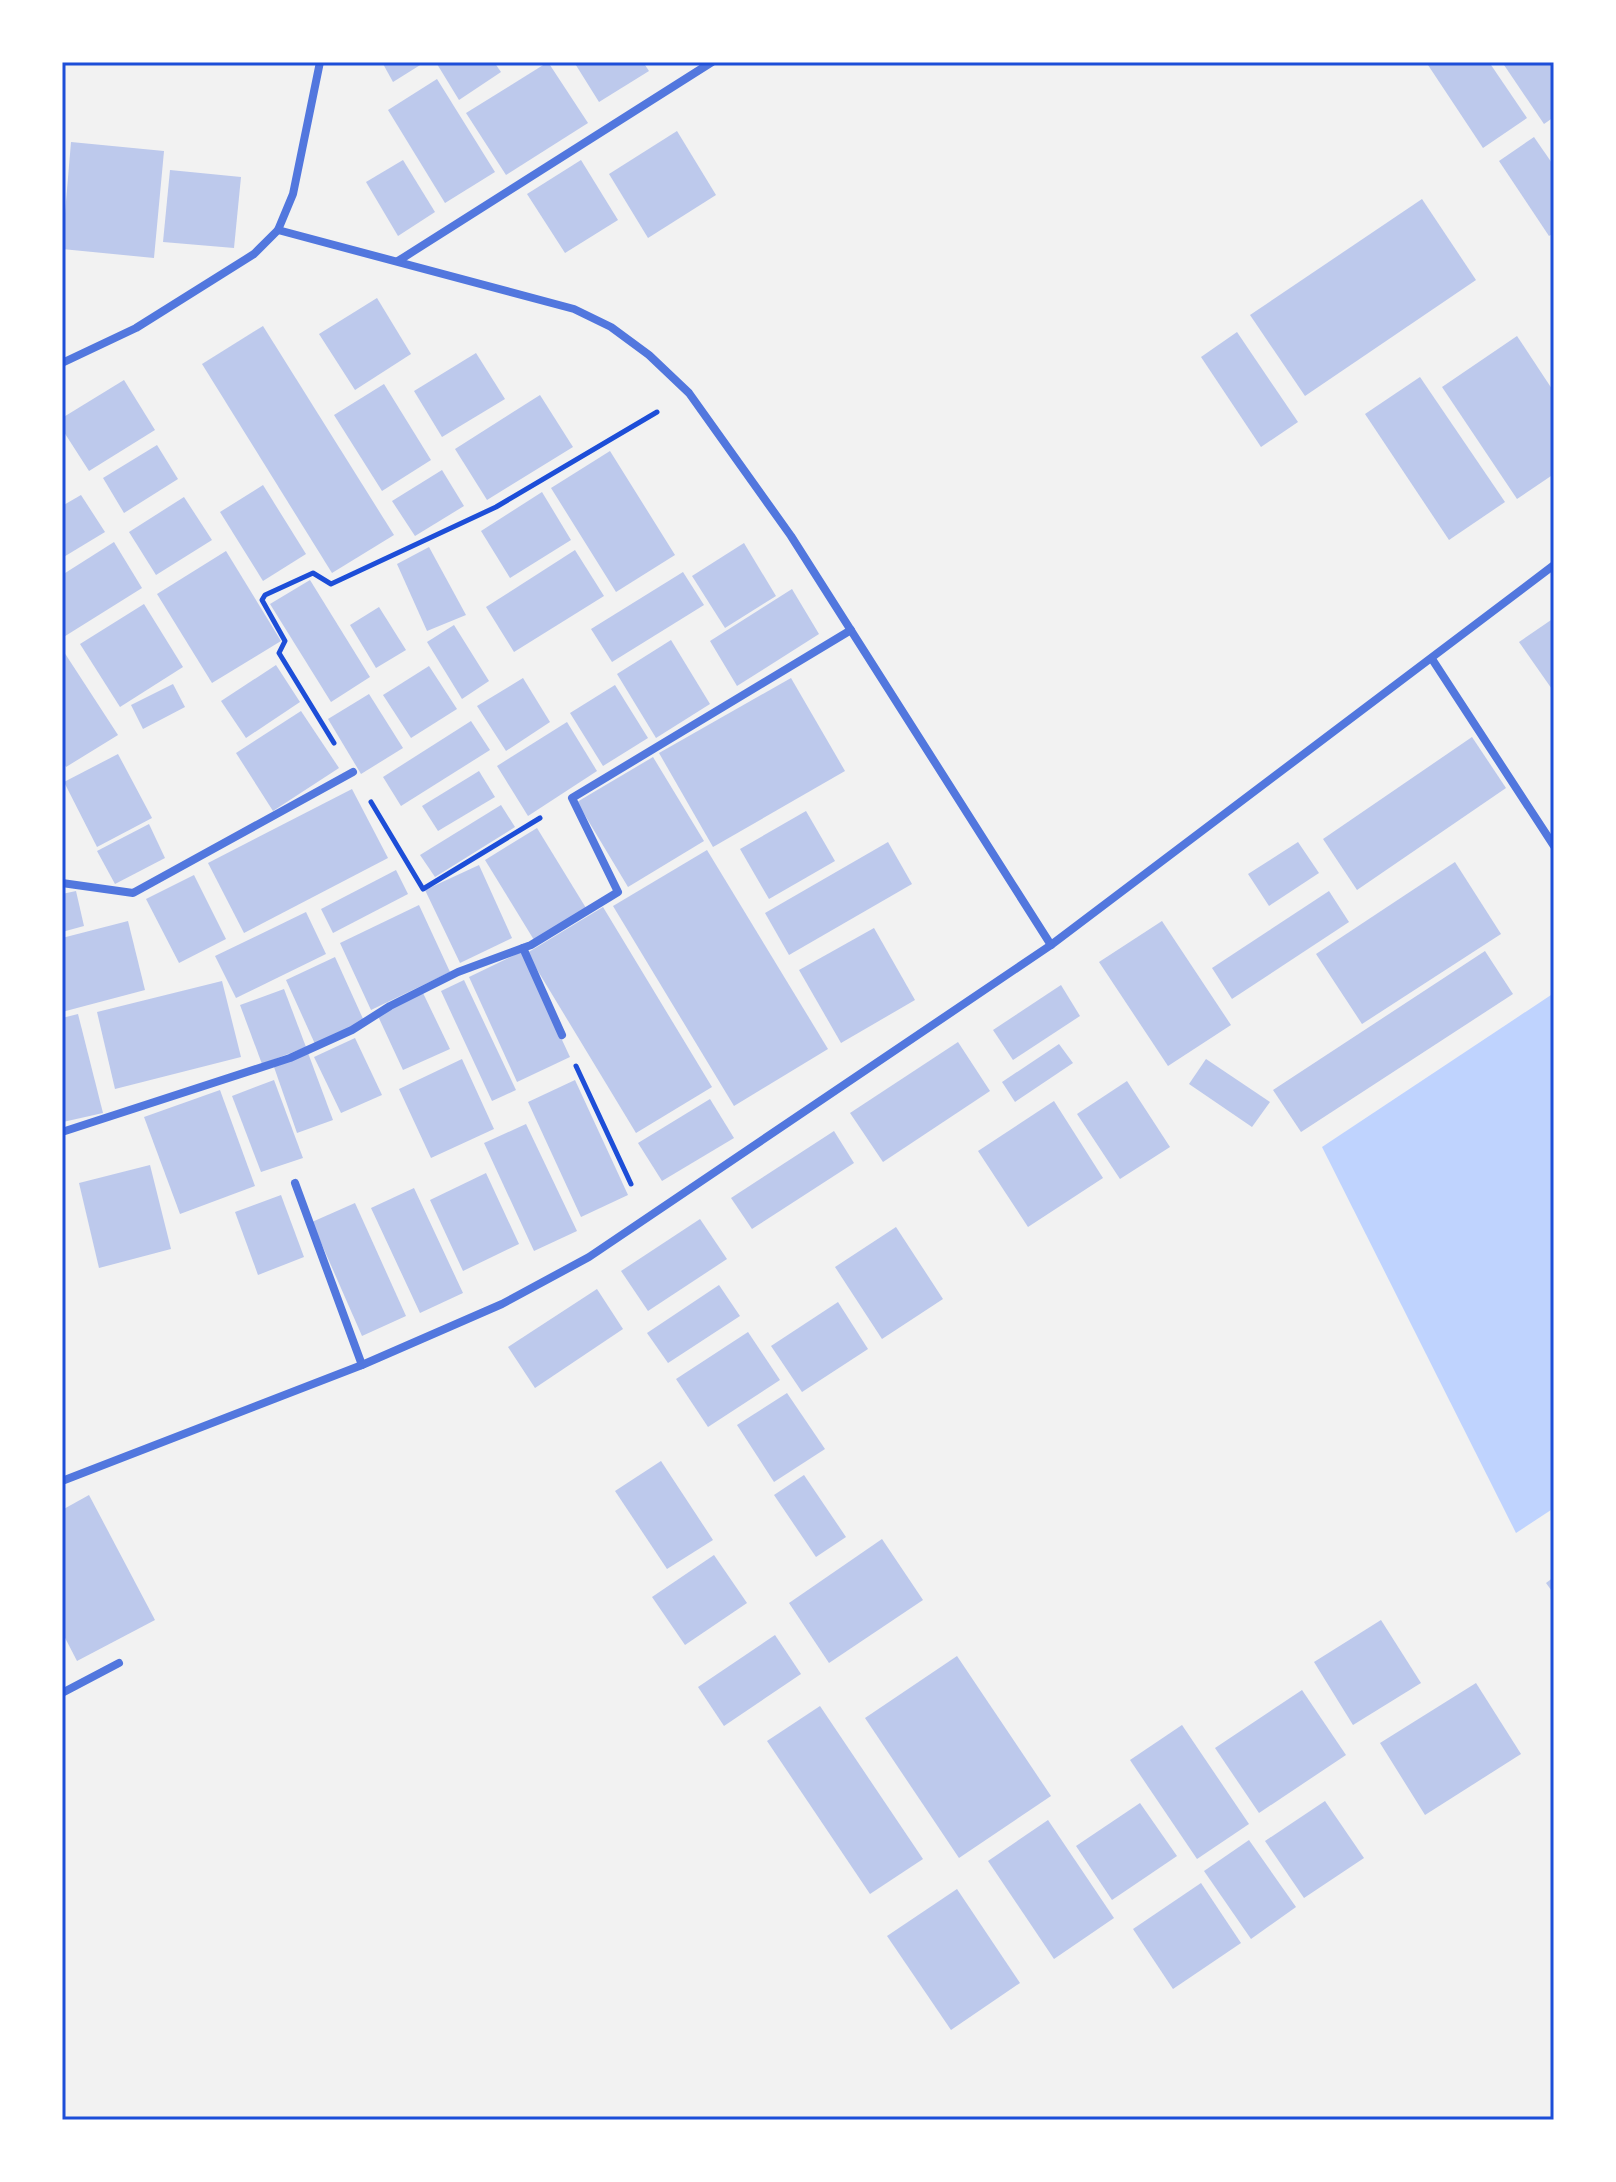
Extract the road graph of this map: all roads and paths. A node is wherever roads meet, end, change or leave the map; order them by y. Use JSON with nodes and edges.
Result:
{"nodes":[{"id":1,"x":320,"y":62,"type":"edge"},
{"id":2,"x":712,"y":62,"type":"edge"},
{"id":3,"x":278,"y":230,"type":"junction"},
{"id":4,"x":398,"y":261,"type":"junction"},
{"id":5,"x":62,"y":363,"type":"edge"},
{"id":6,"x":689,"y":393,"type":"junction"},
{"id":7,"x":1554,"y":565,"type":"edge"},
{"id":8,"x":265,"y":595,"type":"dead end"},
{"id":9,"x":851,"y":630,"type":"junction"},
{"id":10,"x":1432,"y":659,"type":"junction"},
{"id":11,"x":353,"y":772,"type":"dead end"},
{"id":12,"x":1554,"y":846,"type":"edge"},
{"id":13,"x":62,"y":883,"type":"edge"},
{"id":14,"x":1051,"y":945,"type":"junction"},
{"id":15,"x":523,"y":948,"type":"junction"},
{"id":16,"x":562,"y":1035,"type":"joint"},
{"id":17,"x":62,"y":1132,"type":"edge"},
{"id":18,"x":295,"y":1183,"type":"dead end"},
{"id":19,"x":647,"y":1218,"type":"junction"},
{"id":20,"x":362,"y":1365,"type":"junction"},
{"id":21,"x":62,"y":1481,"type":"edge"},
{"id":22,"x":119,"y":1663,"type":"dead end"},
{"id":23,"x":62,"y":1693,"type":"edge"}],
"edges":[{"from":1,"to":3,"type":"street"},
{"from":2,"to":4,"type":"street"},
{"from":3,"to":4,"type":"street"},
{"from":3,"to":5,"type":"street"},
{"from":4,"to":6,"type":"street"},
{"from":6,"to":8,"type":"path"},
{"from":6,"to":9,"type":"street"},
{"from":7,"to":10,"type":"street"},
{"from":9,"to":14,"type":"street"},
{"from":9,"to":15,"type":"street"},
{"from":10,"to":12,"type":"street"},
{"from":10,"to":14,"type":"street"},
{"from":11,"to":13,"type":"street"},
{"from":14,"to":19,"type":"street"},
{"from":15,"to":16,"type":"street"},
{"from":15,"to":17,"type":"street"},
{"from":16,"to":19,"type":"path"},
{"from":18,"to":20,"type":"street"},
{"from":19,"to":20,"type":"street"},
{"from":20,"to":21,"type":"street"},
{"from":22,"to":23,"type":"street"}]}
